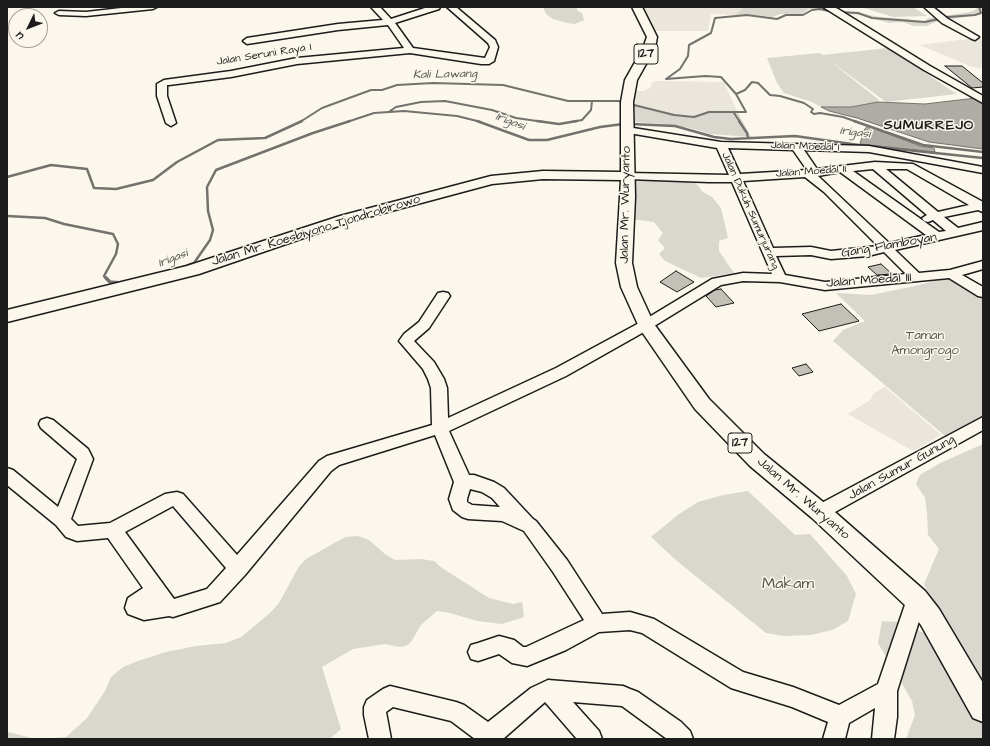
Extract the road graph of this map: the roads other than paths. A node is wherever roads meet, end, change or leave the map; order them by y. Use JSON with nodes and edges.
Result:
{"nodes":[{"id":1,"x":153,"y":7,"type":"edge"},
{"id":2,"x":375,"y":7,"type":"edge"},
{"id":3,"x":451,"y":7,"type":"edge"},
{"id":4,"x":637,"y":7,"type":"edge"},
{"id":5,"x":827,"y":7,"type":"edge"},
{"id":6,"x":928,"y":7,"type":"edge"},
{"id":7,"x":432,"y":8,"type":"edge"},
{"id":8,"x":58,"y":13,"type":"dead end"},
{"id":9,"x":390,"y":22,"type":"junction"},
{"id":10,"x":310,"y":31,"type":"junction"},
{"id":11,"x":975,"y":37,"type":"dead end"},
{"id":12,"x":314,"y":40,"type":"dead end"},
{"id":13,"x":247,"y":41,"type":"dead end"},
{"id":14,"x":410,"y":50,"type":"junction"},
{"id":15,"x":983,"y":100,"type":"edge"},
{"id":16,"x":627,"y":116,"type":"junction"},
{"id":17,"x":171,"y":123,"type":"dead end"},
{"id":18,"x":721,"y":145,"type":"junction"},
{"id":19,"x":796,"y":147,"type":"junction"},
{"id":20,"x":875,"y":165,"type":"junction"},
{"id":21,"x":844,"y":170,"type":"junction"},
{"id":22,"x":983,"y":170,"type":"edge"},
{"id":23,"x":812,"y":173,"type":"junction"},
{"id":24,"x":628,"y":176,"type":"junction"},
{"id":25,"x":736,"y":178,"type":"junction"},
{"id":26,"x":982,"y":207,"type":"edge"},
{"id":27,"x":936,"y":216,"type":"junction"},
{"id":28,"x":916,"y":221,"type":"junction"},
{"id":29,"x":983,"y":226,"type":"edge"},
{"id":30,"x":956,"y":233,"type":"junction"},
{"id":31,"x":937,"y":237,"type":"junction"},
{"id":32,"x":887,"y":248,"type":"junction"},
{"id":33,"x":770,"y":252,"type":"junction"},
{"id":34,"x":983,"y":266,"type":"edge"},
{"id":35,"x":951,"y":274,"type":"junction"},
{"id":36,"x":916,"y":277,"type":"junction"},
{"id":37,"x":780,"y":278,"type":"junction"},
{"id":38,"x":983,"y":293,"type":"edge"},
{"id":39,"x":443,"y":296,"type":"dead end"},
{"id":40,"x":7,"y":316,"type":"edge"},
{"id":41,"x":646,"y":325,"type":"junction"},
{"id":42,"x":983,"y":423,"type":"edge"},
{"id":43,"x":46,"y":424,"type":"dead end"},
{"id":44,"x":440,"y":428,"type":"junction"},
{"id":45,"x":7,"y":475,"type":"edge"},
{"id":46,"x":463,"y":482,"type":"junction"},
{"id":47,"x":820,"y":512,"type":"junction"},
{"id":48,"x":62,"y":520,"type":"junction"},
{"id":49,"x":530,"y":526,"type":"junction"},
{"id":50,"x":113,"y":530,"type":"junction"},
{"id":51,"x":238,"y":569,"type":"junction"},
{"id":52,"x":155,"y":590,"type":"junction"},
{"id":53,"x":916,"y":599,"type":"junction"},
{"id":54,"x":169,"y":607,"type":"junction"},
{"id":55,"x":597,"y":623,"type":"junction"},
{"id":56,"x":478,"y":652,"type":"dead end"},
{"id":57,"x":548,"y":690,"type":"junction"},
{"id":58,"x":886,"y":691,"type":"junction"},
{"id":59,"x":983,"y":709,"type":"edge"},
{"id":60,"x":840,"y":716,"type":"junction"},
{"id":61,"x":492,"y":738,"type":"edge"},
{"id":62,"x":380,"y":739,"type":"edge"},
{"id":63,"x":591,"y":739,"type":"edge"},
{"id":64,"x":682,"y":739,"type":"edge"},
{"id":65,"x":834,"y":739,"type":"edge"},
{"id":66,"x":883,"y":739,"type":"edge"}],
"edges":[{"from":1,"to":8,"type":"street"},
{"from":2,"to":9,"type":"street"},
{"from":3,"to":14,"type":"street"},
{"from":4,"to":16,"type":"main road","name":"Jalan Mr. Wuryanto","number":"127"},
{"from":5,"to":15,"type":"street"},
{"from":6,"to":11,"type":"street"},
{"from":7,"to":9,"type":"street"},
{"from":9,"to":10,"type":"street"},
{"from":9,"to":14,"type":"street"},
{"from":10,"to":12,"type":"street"},
{"from":10,"to":13,"type":"street"},
{"from":14,"to":17,"type":"street","name":"Jalan Seruni Raya I"},
{"from":16,"to":18,"type":"street","name":"Jalan Moedal I"},
{"from":16,"to":24,"type":"main road","name":"Jalan Mr. Wuryanto","number":"127"},
{"from":18,"to":19,"type":"street","name":"Jalan Moedal I"},
{"from":18,"to":25,"type":"street","name":"Jalan Dukuh Sumurjurang"},
{"from":19,"to":22,"type":"street","name":"Jalan Moedal I"},
{"from":19,"to":23,"type":"street"},
{"from":20,"to":21,"type":"street","name":"Jalan Moedal II"},
{"from":20,"to":26,"type":"street","name":"Jalan Moedal II"},
{"from":20,"to":27,"type":"street"},
{"from":21,"to":23,"type":"street","name":"Jalan Moedal II"},
{"from":21,"to":28,"type":"street"},
{"from":23,"to":25,"type":"street","name":"Jalan Moedal II"},
{"from":23,"to":32,"type":"street"},
{"from":24,"to":25,"type":"street","name":"Jalan Moedal II"},
{"from":24,"to":40,"type":"main road","name":"Jalan Mr. Koesbiyono Tjondrobirowo"},
{"from":24,"to":41,"type":"main road","name":"Jalan Mr. Wuryanto","number":"127"},
{"from":25,"to":33,"type":"street","name":"Jalan Dukuh Sumurjurang"},
{"from":26,"to":27,"type":"street"},
{"from":27,"to":28,"type":"street"},
{"from":27,"to":30,"type":"street"},
{"from":28,"to":31,"type":"street"},
{"from":29,"to":30,"type":"street","name":"Gang Flamboyan"},
{"from":30,"to":31,"type":"street","name":"Gang Flamboyan"},
{"from":31,"to":32,"type":"street","name":"Gang Flamboyan"},
{"from":32,"to":33,"type":"street","name":"Gang Flamboyan"},
{"from":32,"to":36,"type":"street"},
{"from":33,"to":37,"type":"street","name":"Jalan Dukuh Sumurjurang"},
{"from":34,"to":35,"type":"street","name":"Jalan Moedal III"},
{"from":35,"to":36,"type":"street","name":"Jalan Moedal III"},
{"from":35,"to":38,"type":"street"},
{"from":36,"to":37,"type":"street","name":"Jalan Moedal III"},
{"from":37,"to":41,"type":"street","name":"Jalan Moedal III"},
{"from":39,"to":44,"type":"street"},
{"from":41,"to":44,"type":"street","name":"Jalan Moedal III"},
{"from":41,"to":47,"type":"main road","name":"Jalan Mr. Wuryanto","number":"127"},
{"from":42,"to":47,"type":"street","name":"Jalan Sumur Gunung"},
{"from":43,"to":48,"type":"street"},
{"from":44,"to":46,"type":"street"},
{"from":44,"to":51,"type":"street","name":"Jalan Moedal III"},
{"from":45,"to":48,"type":"street"},
{"from":46,"to":49,"type":"street"},
{"from":46,"to":49,"type":"street"},
{"from":47,"to":53,"type":"main road","name":"Jalan Mr. Wuryanto","number":"127"},
{"from":48,"to":50,"type":"street"},
{"from":49,"to":55,"type":"street"},
{"from":50,"to":51,"type":"street"},
{"from":50,"to":52,"type":"street"},
{"from":51,"to":54,"type":"street","name":"Jalan Moedal III"},
{"from":52,"to":54,"type":"street"},
{"from":52,"to":54,"type":"street","name":"Jalan Moedal III"},
{"from":53,"to":58,"type":"street"},
{"from":53,"to":59,"type":"main road","name":"Jalan Mr. Wuryanto","number":"127"},
{"from":55,"to":56,"type":"street"},
{"from":55,"to":60,"type":"street"},
{"from":57,"to":61,"type":"street"},
{"from":57,"to":63,"type":"street"},
{"from":57,"to":64,"type":"street"},
{"from":58,"to":60,"type":"street"},
{"from":58,"to":66,"type":"street"},
{"from":60,"to":65,"type":"street"},
{"from":61,"to":62,"type":"street"}]}
